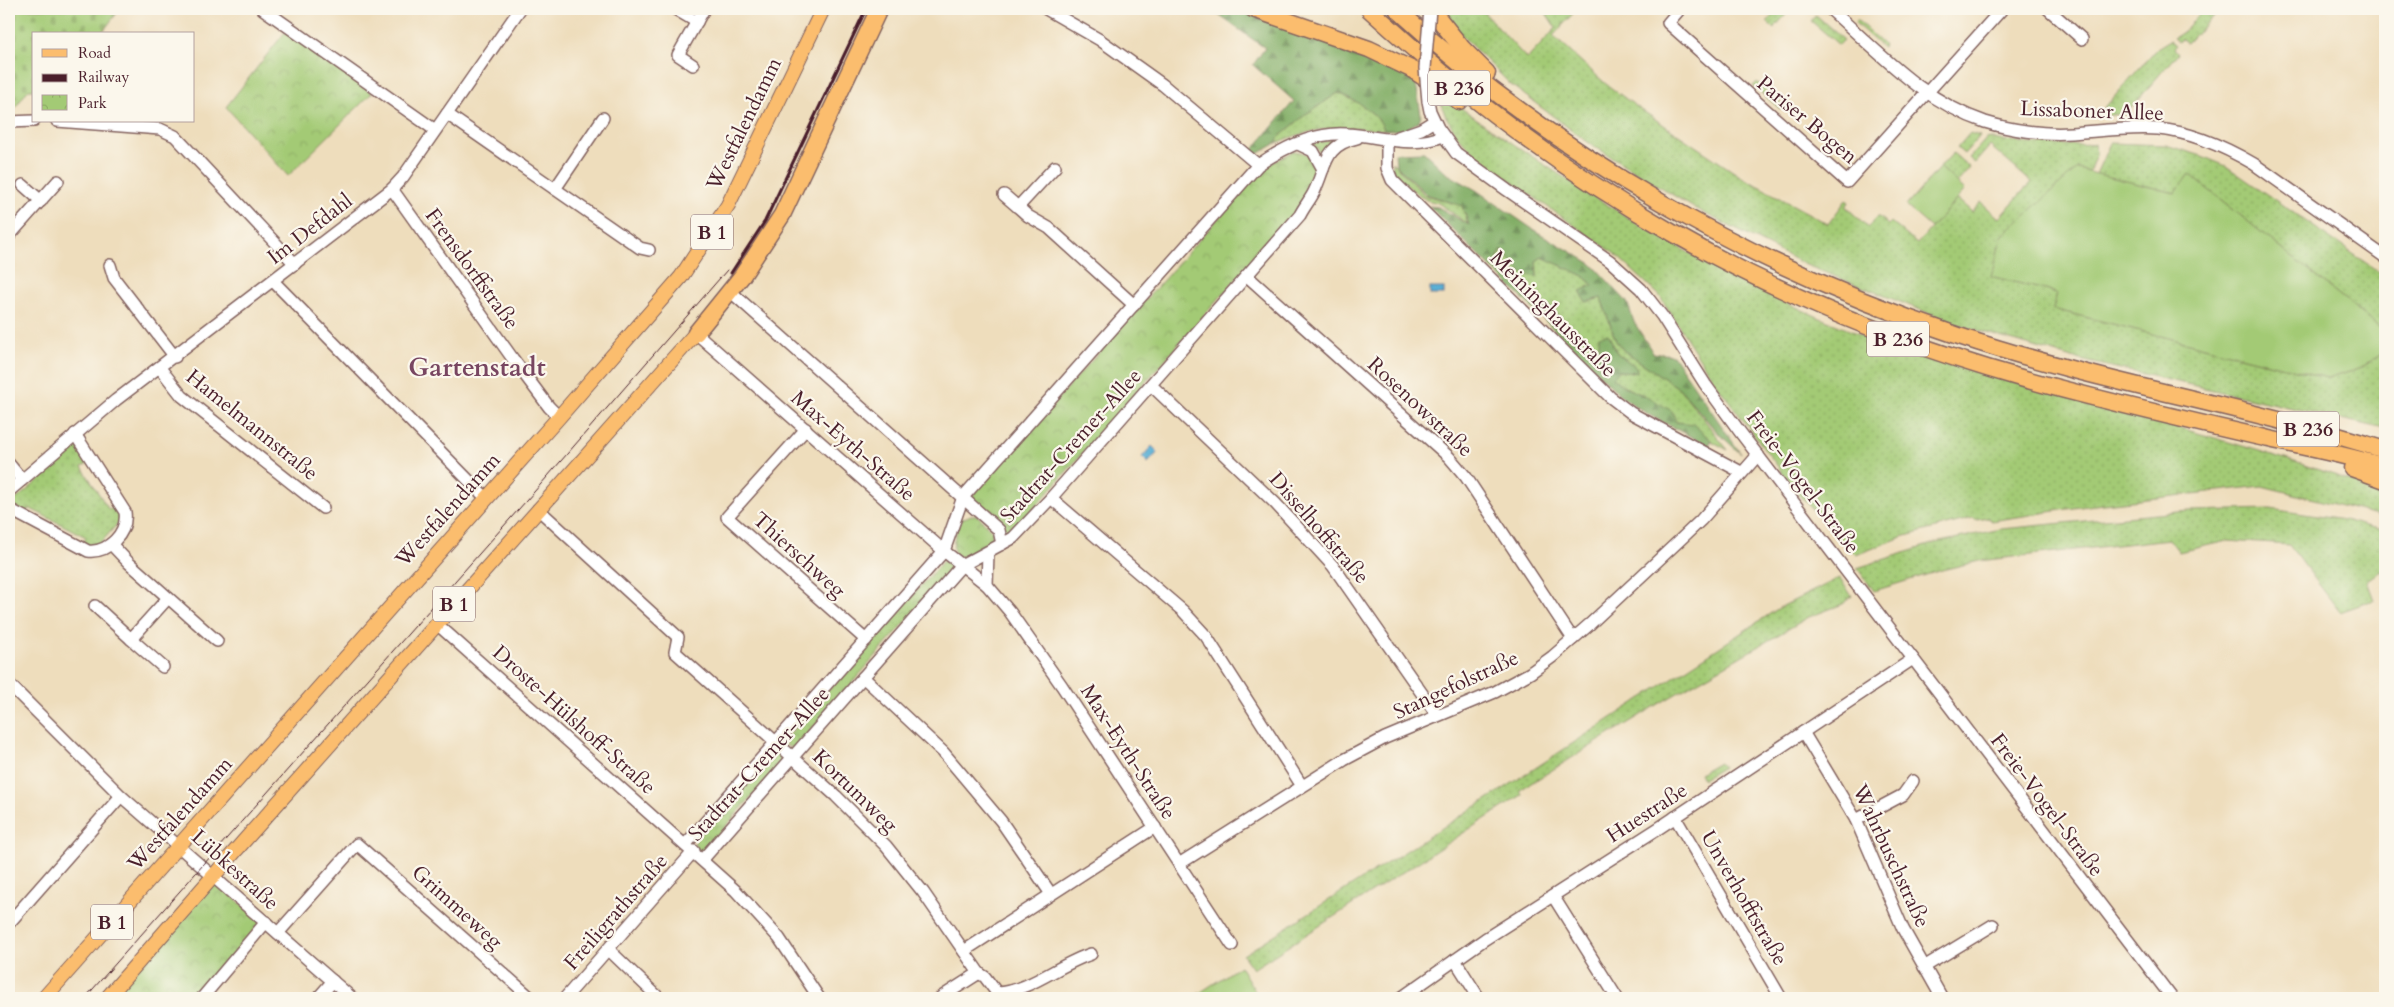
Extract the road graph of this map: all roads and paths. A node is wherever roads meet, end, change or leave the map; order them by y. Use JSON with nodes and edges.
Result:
{"nodes":[{"id":1,"x":263,"y":9,"type":"edge"},
{"id":2,"x":675,"y":9,"type":"edge"},
{"id":3,"x":704,"y":9,"type":"edge"},
{"id":4,"x":823,"y":9,"type":"edge"},
{"id":5,"x":879,"y":9,"type":"edge"},
{"id":6,"x":1046,"y":9,"type":"edge"},
{"id":7,"x":1253,"y":9,"type":"edge"},
{"id":8,"x":1369,"y":9,"type":"edge"},
{"id":9,"x":1397,"y":9,"type":"edge"},
{"id":10,"x":1430,"y":9,"type":"edge"},
{"id":11,"x":1680,"y":9,"type":"edge"},
{"id":12,"x":1830,"y":9,"type":"edge"},
{"id":13,"x":2002,"y":9,"type":"edge"},
{"id":14,"x":2048,"y":9,"type":"edge"},
{"id":15,"x":514,"y":11,"type":"edge"},
{"id":16,"x":696,"y":22,"type":"junction"},
{"id":17,"x":2082,"y":39,"type":"dead end"},
{"id":18,"x":693,"y":65,"type":"dead end"},
{"id":19,"x":1927,"y":94,"type":"junction"},
{"id":20,"x":446,"y":114,"type":"junction"},
{"id":21,"x":603,"y":118,"type":"dead end"},
{"id":22,"x":10,"y":121,"type":"edge"},
{"id":23,"x":32,"y":121,"type":"edge"},
{"id":24,"x":1434,"y":121,"type":"junction"},
{"id":25,"x":70,"y":122,"type":"edge"},
{"id":26,"x":435,"y":130,"type":"junction"},
{"id":27,"x":1558,"y":135,"type":"junction"},
{"id":28,"x":1362,"y":136,"type":"junction"},
{"id":29,"x":1443,"y":136,"type":"junction"},
{"id":30,"x":1390,"y":139,"type":"junction"},
{"id":31,"x":1298,"y":144,"type":"junction"},
{"id":32,"x":1555,"y":160,"type":"junction"},
{"id":33,"x":1258,"y":165,"type":"junction"},
{"id":34,"x":1055,"y":167,"type":"dead end"},
{"id":35,"x":1323,"y":169,"type":"junction"},
{"id":36,"x":58,"y":182,"type":"dead end"},
{"id":37,"x":23,"y":185,"type":"dead end"},
{"id":38,"x":392,"y":189,"type":"junction"},
{"id":39,"x":555,"y":189,"type":"junction"},
{"id":40,"x":1004,"y":195,"type":"dead end"},
{"id":41,"x":41,"y":201,"type":"junction"},
{"id":42,"x":1018,"y":207,"type":"junction"},
{"id":43,"x":9,"y":236,"type":"edge"},
{"id":44,"x":649,"y":250,"type":"dead end"},
{"id":45,"x":2385,"y":257,"type":"edge"},
{"id":46,"x":295,"y":264,"type":"junction"},
{"id":47,"x":110,"y":265,"type":"dead end"},
{"id":48,"x":1247,"y":276,"type":"junction"},
{"id":49,"x":273,"y":281,"type":"junction"},
{"id":50,"x":730,"y":291,"type":"junction"},
{"id":51,"x":1134,"y":304,"type":"junction"},
{"id":52,"x":696,"y":333,"type":"junction"},
{"id":53,"x":175,"y":356,"type":"junction"},
{"id":54,"x":160,"y":368,"type":"junction"},
{"id":55,"x":1151,"y":386,"type":"junction"},
{"id":56,"x":2231,"y":406,"type":"junction"},
{"id":57,"x":559,"y":417,"type":"junction"},
{"id":58,"x":806,"y":429,"type":"junction"},
{"id":59,"x":75,"y":434,"type":"junction"},
{"id":60,"x":2385,"y":438,"type":"edge"},
{"id":61,"x":2272,"y":440,"type":"junction"},
{"id":62,"x":2385,"y":450,"type":"edge"},
{"id":63,"x":1758,"y":455,"type":"junction"},
{"id":64,"x":9,"y":464,"type":"edge"},
{"id":65,"x":2385,"y":467,"type":"edge"},
{"id":66,"x":1741,"y":472,"type":"junction"},
{"id":67,"x":22,"y":480,"type":"junction"},
{"id":68,"x":2385,"y":480,"type":"edge"},
{"id":69,"x":9,"y":491,"type":"edge"},
{"id":70,"x":963,"y":497,"type":"junction"},
{"id":71,"x":1051,"y":498,"type":"junction"},
{"id":72,"x":487,"y":499,"type":"junction"},
{"id":73,"x":323,"y":508,"type":"dead end"},
{"id":74,"x":9,"y":509,"type":"edge"},
{"id":75,"x":538,"y":509,"type":"junction"},
{"id":76,"x":111,"y":544,"type":"junction"},
{"id":77,"x":1002,"y":544,"type":"junction"},
{"id":78,"x":944,"y":551,"type":"junction"},
{"id":79,"x":988,"y":552,"type":"junction"},
{"id":80,"x":962,"y":566,"type":"junction"},
{"id":81,"x":987,"y":585,"type":"junction"},
{"id":82,"x":168,"y":598,"type":"junction"},
{"id":83,"x":95,"y":606,"type":"dead end"},
{"id":84,"x":437,"y":624,"type":"junction"},
{"id":85,"x":131,"y":639,"type":"junction"},
{"id":86,"x":1573,"y":639,"type":"junction"},
{"id":87,"x":866,"y":640,"type":"junction"},
{"id":88,"x":216,"y":642,"type":"dead end"},
{"id":89,"x":1913,"y":659,"type":"junction"},
{"id":90,"x":163,"y":668,"type":"dead end"},
{"id":91,"x":863,"y":677,"type":"junction"},
{"id":92,"x":9,"y":684,"type":"edge"},
{"id":93,"x":1437,"y":716,"type":"junction"},
{"id":94,"x":1803,"y":732,"type":"junction"},
{"id":95,"x":776,"y":742,"type":"junction"},
{"id":96,"x":792,"y":758,"type":"junction"},
{"id":97,"x":1913,"y":781,"type":"dead end"},
{"id":98,"x":1302,"y":786,"type":"junction"},
{"id":99,"x":121,"y":796,"type":"junction"},
{"id":100,"x":1675,"y":817,"type":"junction"},
{"id":101,"x":1856,"y":820,"type":"junction"},
{"id":102,"x":1155,"y":827,"type":"junction"},
{"id":103,"x":180,"y":846,"type":"junction"},
{"id":104,"x":694,"y":851,"type":"junction"},
{"id":105,"x":1179,"y":864,"type":"junction"},
{"id":106,"x":215,"y":877,"type":"junction"},
{"id":107,"x":1051,"y":894,"type":"junction"},
{"id":108,"x":1553,"y":896,"type":"junction"},
{"id":109,"x":13,"y":909,"type":"edge"},
{"id":110,"x":266,"y":922,"type":"junction"},
{"id":111,"x":9,"y":923,"type":"edge"},
{"id":112,"x":1993,"y":925,"type":"dead end"},
{"id":113,"x":278,"y":933,"type":"junction"},
{"id":114,"x":1232,"y":945,"type":"dead end"},
{"id":115,"x":609,"y":950,"type":"junction"},
{"id":116,"x":964,"y":951,"type":"junction"},
{"id":117,"x":1090,"y":954,"type":"dead end"},
{"id":118,"x":1455,"y":960,"type":"junction"},
{"id":119,"x":1924,"y":967,"type":"junction"},
{"id":120,"x":979,"y":973,"type":"junction"},
{"id":121,"x":333,"y":982,"type":"junction"},
{"id":122,"x":44,"y":998,"type":"edge"},
{"id":123,"x":107,"y":998,"type":"edge"},
{"id":124,"x":202,"y":998,"type":"edge"},
{"id":125,"x":318,"y":998,"type":"edge"},
{"id":126,"x":352,"y":998,"type":"edge"},
{"id":127,"x":532,"y":998,"type":"edge"},
{"id":128,"x":565,"y":998,"type":"edge"},
{"id":129,"x":659,"y":998,"type":"edge"},
{"id":130,"x":819,"y":998,"type":"edge"},
{"id":131,"x":940,"y":998,"type":"edge"},
{"id":132,"x":1401,"y":998,"type":"edge"},
{"id":133,"x":1479,"y":998,"type":"edge"},
{"id":134,"x":1617,"y":998,"type":"edge"},
{"id":135,"x":1781,"y":998,"type":"edge"},
{"id":136,"x":1942,"y":998,"type":"edge"},
{"id":137,"x":2172,"y":998,"type":"edge"}],
"edges":[{"from":1,"to":26,"type":"street"},
{"from":2,"to":16,"type":"street"},
{"from":3,"to":16,"type":"street"},
{"from":4,"to":57,"type":"main road","name":"Westfalendamm","number":"B 1"},
{"from":5,"to":50,"type":"highway","number":"B 1"},
{"from":6,"to":33,"type":"street"},
{"from":7,"to":32,"type":"highway"},
{"from":8,"to":32,"type":"highway","number":"B 236"},
{"from":9,"to":27,"type":"highway","number":"B 236"},
{"from":10,"to":24,"type":"street","name":"Freie-Vogel-Straße","bridge":true},
{"from":10,"to":27,"type":"highway"},
{"from":11,"to":19,"type":"street","name":"Pariser Bogen"},
{"from":12,"to":19,"type":"street","name":"Lissaboner Allee"},
{"from":13,"to":19,"type":"street"},
{"from":14,"to":17,"type":"street"},
{"from":15,"to":20,"type":"street","name":"Im Defdahl"},
{"from":16,"to":18,"type":"street"},
{"from":19,"to":45,"type":"street","name":"Lissaboner Allee"},
{"from":20,"to":26,"type":"street","name":"Im Defdahl"},
{"from":20,"to":39,"type":"street"},
{"from":21,"to":39,"type":"street"},
{"from":22,"to":23,"type":"street"},
{"from":24,"to":29,"type":"street","name":"Freie-Vogel-Straße"},
{"from":24,"to":30,"type":"street","name":"Stadtrat-Cremer-Allee"},
{"from":25,"to":46,"type":"street"},
{"from":26,"to":38,"type":"street","name":"Im Defdahl"},
{"from":27,"to":56,"type":"highway","number":"B 236"},
{"from":28,"to":30,"type":"street","name":"Stadtrat-Cremer-Allee"},
{"from":28,"to":31,"type":"street","name":"Stadtrat-Cremer-Allee"},
{"from":28,"to":35,"type":"street","name":"Stadtrat-Cremer-Allee"},
{"from":29,"to":30,"type":"street","name":"Stadtrat-Cremer-Allee"},
{"from":29,"to":63,"type":"street","name":"Freie-Vogel-Straße"},
{"from":30,"to":66,"type":"street","name":"Meininghausstraße"},
{"from":31,"to":33,"type":"street","name":"Stadtrat-Cremer-Allee"},
{"from":31,"to":35,"type":"street"},
{"from":32,"to":61,"type":"highway","number":"B 236"},
{"from":33,"to":51,"type":"street","name":"Stadtrat-Cremer-Allee"},
{"from":34,"to":42,"type":"street"},
{"from":35,"to":48,"type":"street","name":"Stadtrat-Cremer-Allee"},
{"from":36,"to":41,"type":"street"},
{"from":37,"to":41,"type":"street"},
{"from":38,"to":46,"type":"street","name":"Im Defdahl"},
{"from":38,"to":57,"type":"street","name":"Frensdorffstraße"},
{"from":39,"to":44,"type":"street"},
{"from":40,"to":42,"type":"street"},
{"from":41,"to":43,"type":"street"},
{"from":42,"to":51,"type":"street"},
{"from":46,"to":49,"type":"street","name":"Im Defdahl"},
{"from":47,"to":53,"type":"street"},
{"from":48,"to":55,"type":"street","name":"Stadtrat-Cremer-Allee"},
{"from":48,"to":86,"type":"street","name":"Rosenowstraße"},
{"from":49,"to":53,"type":"street","name":"Im Defdahl"},
{"from":49,"to":72,"type":"street"},
{"from":50,"to":52,"type":"highway","number":"B 1"},
{"from":50,"to":70,"type":"street","name":"Max-Eyth-Straße"},
{"from":51,"to":70,"type":"street","name":"Stadtrat-Cremer-Allee"},
{"from":52,"to":58,"type":"street","name":"Max-Eyth-Straße"},
{"from":52,"to":75,"type":"main road","number":"B 1"},
{"from":53,"to":54,"type":"street","name":"Im Defdahl"},
{"from":54,"to":59,"type":"street","name":"Im Defdahl"},
{"from":54,"to":73,"type":"street","name":"Hamelmannstraße"},
{"from":55,"to":71,"type":"street","name":"Stadtrat-Cremer-Allee"},
{"from":55,"to":93,"type":"street","name":"Disselhoffstraße"},
{"from":56,"to":60,"type":"highway"},
{"from":56,"to":62,"type":"highway","number":"B 236"},
{"from":57,"to":72,"type":"main road","name":"Westfalendamm","number":"B 1"},
{"from":58,"to":78,"type":"street","name":"Max-Eyth-Straße"},
{"from":58,"to":87,"type":"street","name":"Thierschweg"},
{"from":59,"to":67,"type":"street","name":"Im Defdahl"},
{"from":59,"to":76,"type":"street"},
{"from":61,"to":65,"type":"highway","number":"B 236"},
{"from":61,"to":68,"type":"highway"},
{"from":63,"to":66,"type":"street","name":"Stangefolstraße"},
{"from":63,"to":89,"type":"street","name":"Freie-Vogel-Straße"},
{"from":64,"to":67,"type":"street"},
{"from":66,"to":86,"type":"street","name":"Stangefolstraße"},
{"from":67,"to":69,"type":"street","name":"Im Defdahl"},
{"from":70,"to":77,"type":"street","name":"Max-Eyth-Straße"},
{"from":70,"to":78,"type":"street","name":"Stadtrat-Cremer-Allee"},
{"from":71,"to":77,"type":"street","name":"Stadtrat-Cremer-Allee"},
{"from":71,"to":98,"type":"street"},
{"from":72,"to":103,"type":"main road","name":"Westfalendamm","number":"B 1"},
{"from":74,"to":76,"type":"street"},
{"from":75,"to":84,"type":"main road","number":"B 1"},
{"from":75,"to":95,"type":"street","name":"Kortumweg"},
{"from":76,"to":82,"type":"street"},
{"from":77,"to":79,"type":"street","name":"Stadtrat-Cremer-Allee"},
{"from":78,"to":80,"type":"street","name":"Max-Eyth-Straße"},
{"from":78,"to":87,"type":"street","name":"Stadtrat-Cremer-Allee"},
{"from":79,"to":80,"type":"street","name":"Stadtrat-Cremer-Allee"},
{"from":79,"to":81,"type":"street"},
{"from":80,"to":81,"type":"street","name":"Max-Eyth-Straße"},
{"from":80,"to":91,"type":"street","name":"Stadtrat-Cremer-Allee"},
{"from":81,"to":102,"type":"street","name":"Max-Eyth-Straße"},
{"from":82,"to":85,"type":"street"},
{"from":82,"to":88,"type":"street"},
{"from":83,"to":85,"type":"street"},
{"from":84,"to":104,"type":"street","name":"Droste-Hülshoff-Straße"},
{"from":84,"to":106,"type":"main road","number":"B 1"},
{"from":85,"to":90,"type":"street"},
{"from":86,"to":93,"type":"street","name":"Stangefolstraße"},
{"from":87,"to":95,"type":"street","name":"Stadtrat-Cremer-Allee"},
{"from":89,"to":94,"type":"street","name":"Huestraße"},
{"from":89,"to":137,"type":"street","name":"Freie-Vogel-Straße"},
{"from":91,"to":96,"type":"street","name":"Stadtrat-Cremer-Allee"},
{"from":91,"to":107,"type":"street"},
{"from":92,"to":99,"type":"street","name":"Lübkestraße"},
{"from":93,"to":98,"type":"street","name":"Stangefolstraße"},
{"from":94,"to":100,"type":"street","name":"Huestraße"},
{"from":94,"to":101,"type":"street","name":"Wahrbuschstraße"},
{"from":95,"to":96,"type":"street","name":"Kortumweg"},
{"from":95,"to":104,"type":"street","name":"Stadtrat-Cremer-Allee"},
{"from":96,"to":104,"type":"street","name":"Stadtrat-Cremer-Allee"},
{"from":96,"to":116,"type":"street","name":"Kortumweg"},
{"from":97,"to":101,"type":"street"},
{"from":98,"to":105,"type":"street","name":"Stangefolstraße"},
{"from":99,"to":103,"type":"street","name":"Lübkestraße"},
{"from":99,"to":109,"type":"street"},
{"from":100,"to":108,"type":"street","name":"Huestraße"},
{"from":100,"to":135,"type":"street","name":"Unverhofftstraße"},
{"from":101,"to":119,"type":"street","name":"Wahrbuschstraße"},
{"from":102,"to":105,"type":"street","name":"Max-Eyth-Straße"},
{"from":102,"to":107,"type":"street"},
{"from":103,"to":106,"type":"street","name":"Lübkestraße"},
{"from":103,"to":122,"type":"main road","name":"Westfalendamm","number":"B 1"},
{"from":104,"to":115,"type":"street","name":"Freiligrathstraße"},
{"from":104,"to":130,"type":"street","name":"Droste-Hülshoff-Straße"},
{"from":105,"to":114,"type":"street","name":"Max-Eyth-Straße"},
{"from":106,"to":110,"type":"street","name":"Lübkestraße"},
{"from":106,"to":123,"type":"main road","number":"B 1"},
{"from":107,"to":116,"type":"street"},
{"from":108,"to":118,"type":"street","name":"Huestraße"},
{"from":108,"to":134,"type":"street"},
{"from":109,"to":111,"type":"street"},
{"from":110,"to":113,"type":"street","name":"Lübkestraße"},
{"from":110,"to":124,"type":"street"},
{"from":112,"to":119,"type":"street"},
{"from":113,"to":121,"type":"street","name":"Lübkestraße"},
{"from":113,"to":127,"type":"street","name":"Grimmeweg"},
{"from":115,"to":128,"type":"street","name":"Freiligrathstraße"},
{"from":115,"to":129,"type":"street"},
{"from":116,"to":120,"type":"street","name":"Kortumweg"},
{"from":117,"to":120,"type":"street","name":"Kortumweg"},
{"from":118,"to":132,"type":"street","name":"Huestraße"},
{"from":118,"to":133,"type":"street"},
{"from":119,"to":136,"type":"street","name":"Wahrbuschstraße"},
{"from":120,"to":131,"type":"street"},
{"from":121,"to":125,"type":"street"},
{"from":121,"to":126,"type":"street","name":"Lübkestraße"}]}
